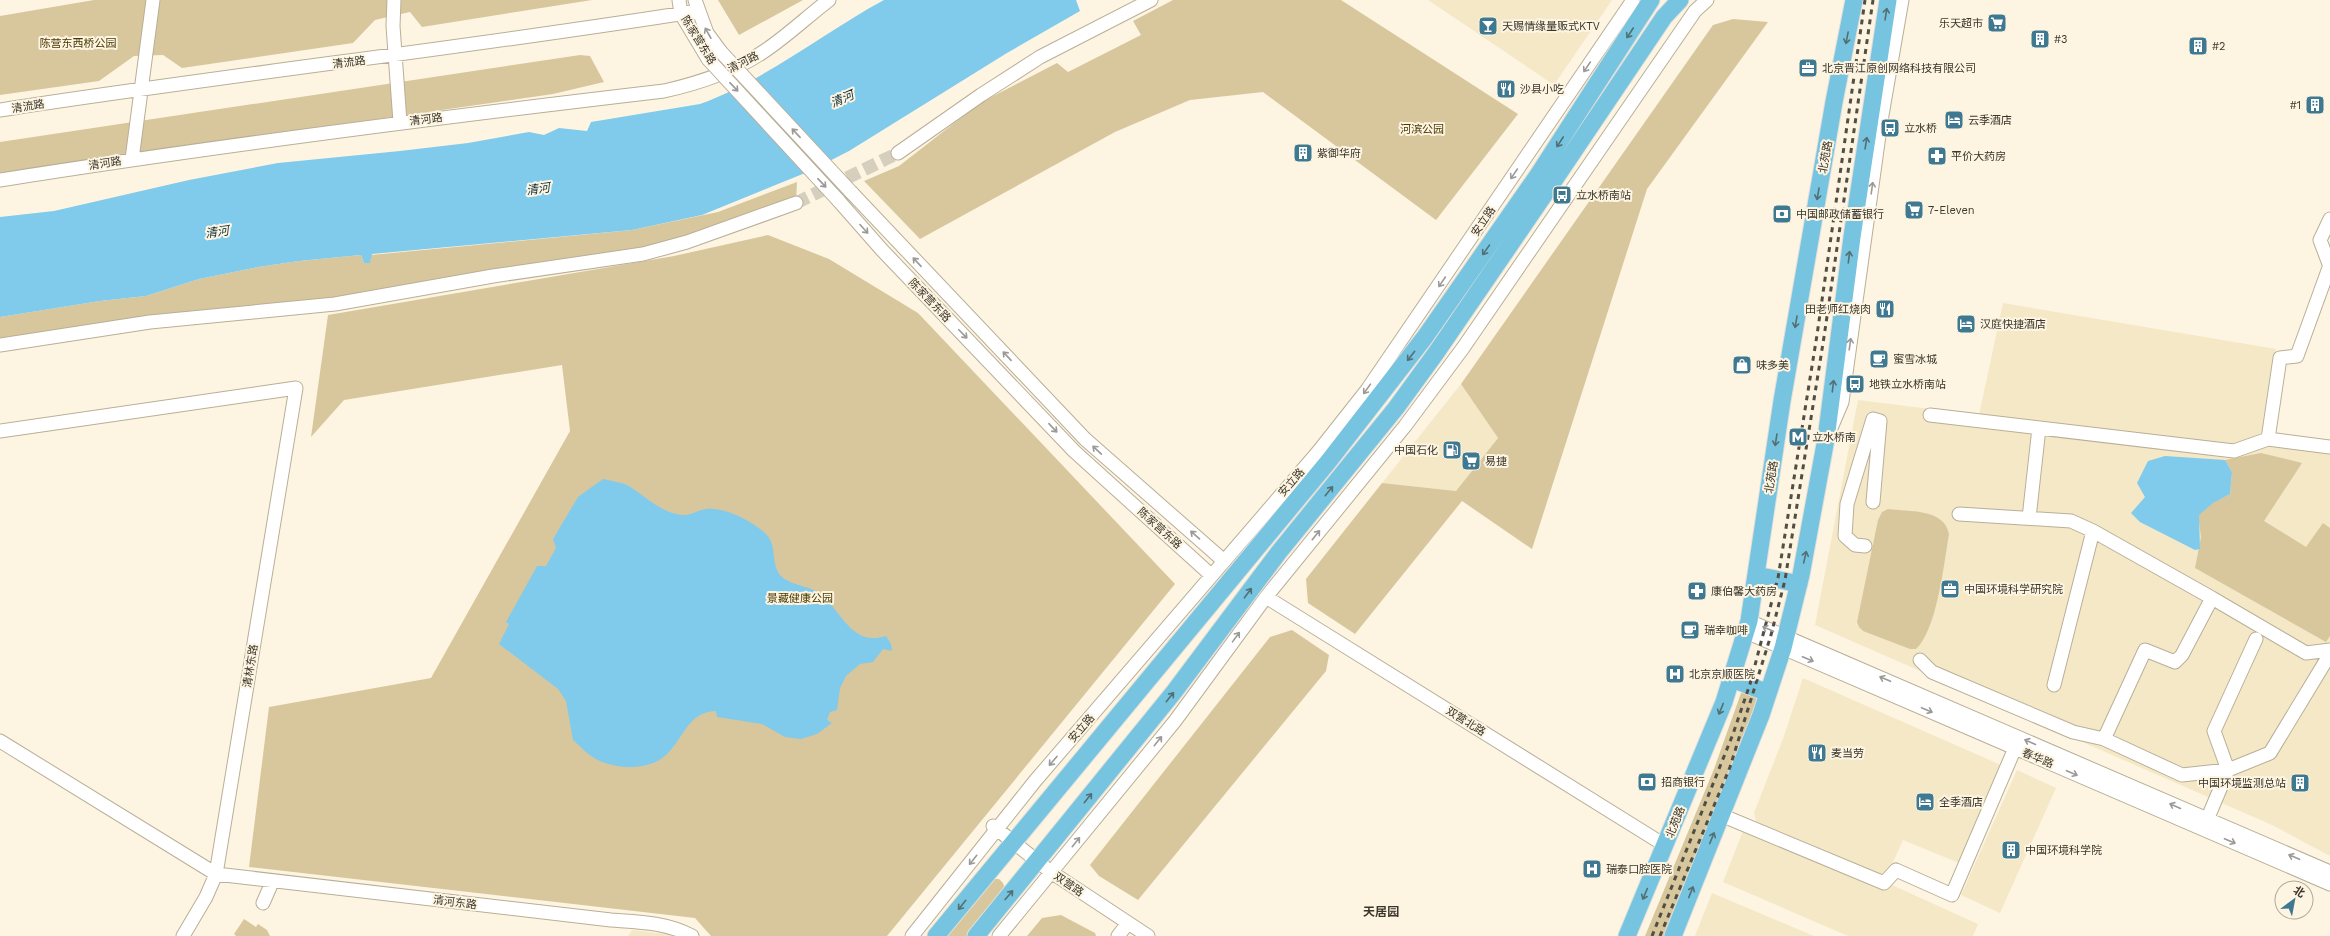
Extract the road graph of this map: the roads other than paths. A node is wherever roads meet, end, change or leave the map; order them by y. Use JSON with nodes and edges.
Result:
{"nodes":[{"id":1,"x":153,"y":0,"type":"edge"},
{"id":2,"x":394,"y":0,"type":"edge"},
{"id":3,"x":679,"y":0,"type":"edge"},
{"id":4,"x":829,"y":0,"type":"edge"},
{"id":5,"x":1151,"y":0,"type":"edge"},
{"id":6,"x":1633,"y":0,"type":"edge"},
{"id":7,"x":1651,"y":0,"type":"edge"},
{"id":8,"x":1674,"y":0,"type":"edge"},
{"id":9,"x":1680,"y":0,"type":"edge"},
{"id":10,"x":1707,"y":0,"type":"edge"},
{"id":11,"x":1854,"y":0,"type":"edge"},
{"id":12,"x":1888,"y":0,"type":"edge"},
{"id":13,"x":1902,"y":0,"type":"edge"},
{"id":14,"x":696,"y":6,"type":"edge"},
{"id":15,"x":681,"y":14,"type":"junction"},
{"id":16,"x":1664,"y":17,"type":"junction"},
{"id":17,"x":395,"y":56,"type":"junction"},
{"id":18,"x":140,"y":88,"type":"junction"},
{"id":19,"x":0,"y":110,"type":"edge"},
{"id":20,"x":400,"y":122,"type":"junction"},
{"id":21,"x":898,"y":153,"type":"tunnel mouth"},
{"id":22,"x":132,"y":159,"type":"junction"},
{"id":23,"x":0,"y":180,"type":"edge"},
{"id":24,"x":796,"y":203,"type":"tunnel mouth"},
{"id":25,"x":2330,"y":219,"type":"edge"},
{"id":26,"x":2330,"y":264,"type":"edge"},
{"id":27,"x":0,"y":345,"type":"edge"},
{"id":28,"x":1930,"y":415,"type":"dead end"},
{"id":29,"x":2039,"y":428,"type":"junction"},
{"id":30,"x":0,"y":431,"type":"edge"},
{"id":31,"x":1826,"y":439,"type":"junction"},
{"id":32,"x":2268,"y":439,"type":"junction"},
{"id":33,"x":2330,"y":447,"type":"edge"},
{"id":34,"x":1873,"y":502,"type":"dead end"},
{"id":35,"x":1959,"y":514,"type":"dead end"},
{"id":36,"x":2029,"y":518,"type":"junction"},
{"id":37,"x":2092,"y":531,"type":"junction"},
{"id":38,"x":1865,"y":546,"type":"dead end"},
{"id":39,"x":1224,"y":560,"type":"junction"},
{"id":40,"x":1211,"y":575,"type":"junction"},
{"id":41,"x":1756,"y":575,"type":"junction"},
{"id":42,"x":1799,"y":584,"type":"junction"},
{"id":43,"x":1266,"y":597,"type":"junction"},
{"id":44,"x":2212,"y":598,"type":"junction"},
{"id":45,"x":2249,"y":619,"type":"junction"},
{"id":46,"x":1747,"y":626,"type":"junction"},
{"id":47,"x":2276,"y":635,"type":"junction"},
{"id":48,"x":2256,"y":639,"type":"junction"},
{"id":49,"x":1785,"y":642,"type":"junction"},
{"id":50,"x":2330,"y":650,"type":"edge"},
{"id":51,"x":2330,"y":654,"type":"edge"},
{"id":52,"x":1920,"y":660,"type":"dead end"},
{"id":53,"x":1732,"y":679,"type":"junction"},
{"id":54,"x":2054,"y":685,"type":"dead end"},
{"id":55,"x":1768,"y":693,"type":"junction"},
{"id":56,"x":2104,"y":739,"type":"junction"},
{"id":57,"x":0,"y":741,"type":"edge"},
{"id":58,"x":2015,"y":748,"type":"junction"},
{"id":59,"x":2228,"y":770,"type":"junction"},
{"id":60,"x":1721,"y":815,"type":"junction"},
{"id":61,"x":2205,"y":825,"type":"junction"},
{"id":62,"x":995,"y":828,"type":"junction"},
{"id":63,"x":1013,"y":842,"type":"junction"},
{"id":64,"x":1666,"y":846,"type":"junction"},
{"id":65,"x":1038,"y":861,"type":"junction"},
{"id":66,"x":1052,"y":872,"type":"junction"},
{"id":67,"x":2330,"y":872,"type":"edge"},
{"id":68,"x":216,"y":874,"type":"junction"},
{"id":69,"x":2330,"y":884,"type":"edge"},
{"id":70,"x":270,"y":887,"type":"dead end"},
{"id":71,"x":263,"y":903,"type":"dead end"},
{"id":72,"x":1128,"y":923,"type":"junction"},
{"id":73,"x":183,"y":936,"type":"edge"},
{"id":74,"x":692,"y":936,"type":"edge"},
{"id":75,"x":912,"y":936,"type":"edge"},
{"id":76,"x":936,"y":936,"type":"edge"},
{"id":77,"x":976,"y":936,"type":"edge"},
{"id":78,"x":999,"y":936,"type":"edge"},
{"id":79,"x":1118,"y":936,"type":"edge"},
{"id":80,"x":1148,"y":936,"type":"edge"},
{"id":81,"x":1627,"y":936,"type":"edge"},
{"id":82,"x":1673,"y":936,"type":"edge"}],
"edges":[{"from":1,"to":18,"type":"street"},
{"from":2,"to":17,"type":"street"},
{"from":3,"to":15,"type":"street","name":"陈家营东路"},
{"from":4,"to":20,"type":"street","name":"清河路"},
{"from":5,"to":21,"type":"street"},
{"from":6,"to":39,"type":"street","name":"安立路","one_way":true},
{"from":7,"to":63,"type":"main road","name":"安立路","one_way":true},
{"from":8,"to":16,"type":"main road"},
{"from":9,"to":16,"type":"main road"},
{"from":43,"to":10,"type":"street","one_way":true},
{"from":11,"to":41,"type":"main road","name":"北苑路","one_way":true},
{"from":31,"to":12,"type":"main road","one_way":true},
{"from":31,"to":13,"type":"street","one_way":true},
{"from":14,"to":15,"type":"street","name":"清流路"},
{"from":39,"to":14,"type":"street","name":"陈家营东路","one_way":true,"bridge":true},
{"from":15,"to":17,"type":"street","name":"清流路"},
{"from":15,"to":40,"type":"street","name":"陈家营东路","one_way":true,"bridge":true},
{"from":65,"to":16,"type":"main road","one_way":true},
{"from":17,"to":18,"type":"street","name":"清流路"},
{"from":17,"to":20,"type":"street"},
{"from":18,"to":19,"type":"street","name":"清流路"},
{"from":18,"to":22,"type":"street"},
{"from":20,"to":22,"type":"street","name":"清河路"},
{"from":22,"to":23,"type":"street","name":"清河路"},
{"from":24,"to":27,"type":"street"},
{"from":25,"to":26,"type":"street"},
{"from":26,"to":32,"type":"street"},
{"from":28,"to":29,"type":"street"},
{"from":29,"to":32,"type":"street"},
{"from":29,"to":36,"type":"street"},
{"from":30,"to":68,"type":"street","name":"清林东路"},
{"from":42,"to":31,"type":"main road","one_way":true},
{"from":32,"to":33,"type":"street"},
{"from":34,"to":38,"type":"street"},
{"from":35,"to":36,"type":"street"},
{"from":36,"to":37,"type":"street"},
{"from":37,"to":44,"type":"street"},
{"from":37,"to":54,"type":"street"},
{"from":39,"to":40,"type":"street","name":"安立路"},
{"from":40,"to":62,"type":"street","name":"安立路","one_way":true},
{"from":41,"to":42,"type":"main road"},
{"from":41,"to":46,"type":"main road","name":"北苑路"},
{"from":42,"to":49,"type":"main road"},
{"from":43,"to":64,"type":"street","name":"双营北路"},
{"from":66,"to":43,"type":"street","one_way":true},
{"from":44,"to":45,"type":"street"},
{"from":44,"to":56,"type":"street"},
{"from":45,"to":47,"type":"street"},
{"from":45,"to":48,"type":"street"},
{"from":46,"to":49,"type":"street","name":"春华路"},
{"from":46,"to":53,"type":"main road","name":"北苑路"},
{"from":47,"to":48,"type":"street"},
{"from":47,"to":50,"type":"street"},
{"from":48,"to":59,"type":"street"},
{"from":49,"to":55,"type":"main road"},
{"from":49,"to":58,"type":"street","name":"春华路","one_way":true},
{"from":61,"to":49,"type":"street","name":"春华路","one_way":true},
{"from":51,"to":59,"type":"street"},
{"from":52,"to":56,"type":"street"},
{"from":53,"to":55,"type":"main road"},
{"from":53,"to":64,"type":"main road","name":"北苑路","one_way":true},
{"from":55,"to":60,"type":"main road"},
{"from":56,"to":59,"type":"street"},
{"from":57,"to":68,"type":"street"},
{"from":58,"to":60,"type":"street"},
{"from":58,"to":61,"type":"street","name":"春华路","one_way":true},
{"from":59,"to":61,"type":"street"},
{"from":82,"to":60,"type":"main road","one_way":true},
{"from":67,"to":61,"type":"street","name":"春华路","one_way":true},
{"from":61,"to":69,"type":"street","name":"春华路","one_way":true},
{"from":62,"to":63,"type":"street","name":"双营路"},
{"from":62,"to":75,"type":"street","name":"安立路","one_way":true},
{"from":63,"to":65,"type":"street","name":"双营路"},
{"from":63,"to":76,"type":"main road","name":"安立路","one_way":true},
{"from":64,"to":81,"type":"main road","name":"北苑路","one_way":true},
{"from":65,"to":66,"type":"street","name":"双营路"},
{"from":77,"to":65,"type":"main road","one_way":true},
{"from":66,"to":72,"type":"street","name":"双营路"},
{"from":66,"to":78,"type":"street"},
{"from":68,"to":73,"type":"street","name":"清林东路"},
{"from":68,"to":74,"type":"street","name":"清河东路"},
{"from":70,"to":71,"type":"street"},
{"from":72,"to":79,"type":"street"},
{"from":72,"to":80,"type":"street","name":"双营路"}]}
